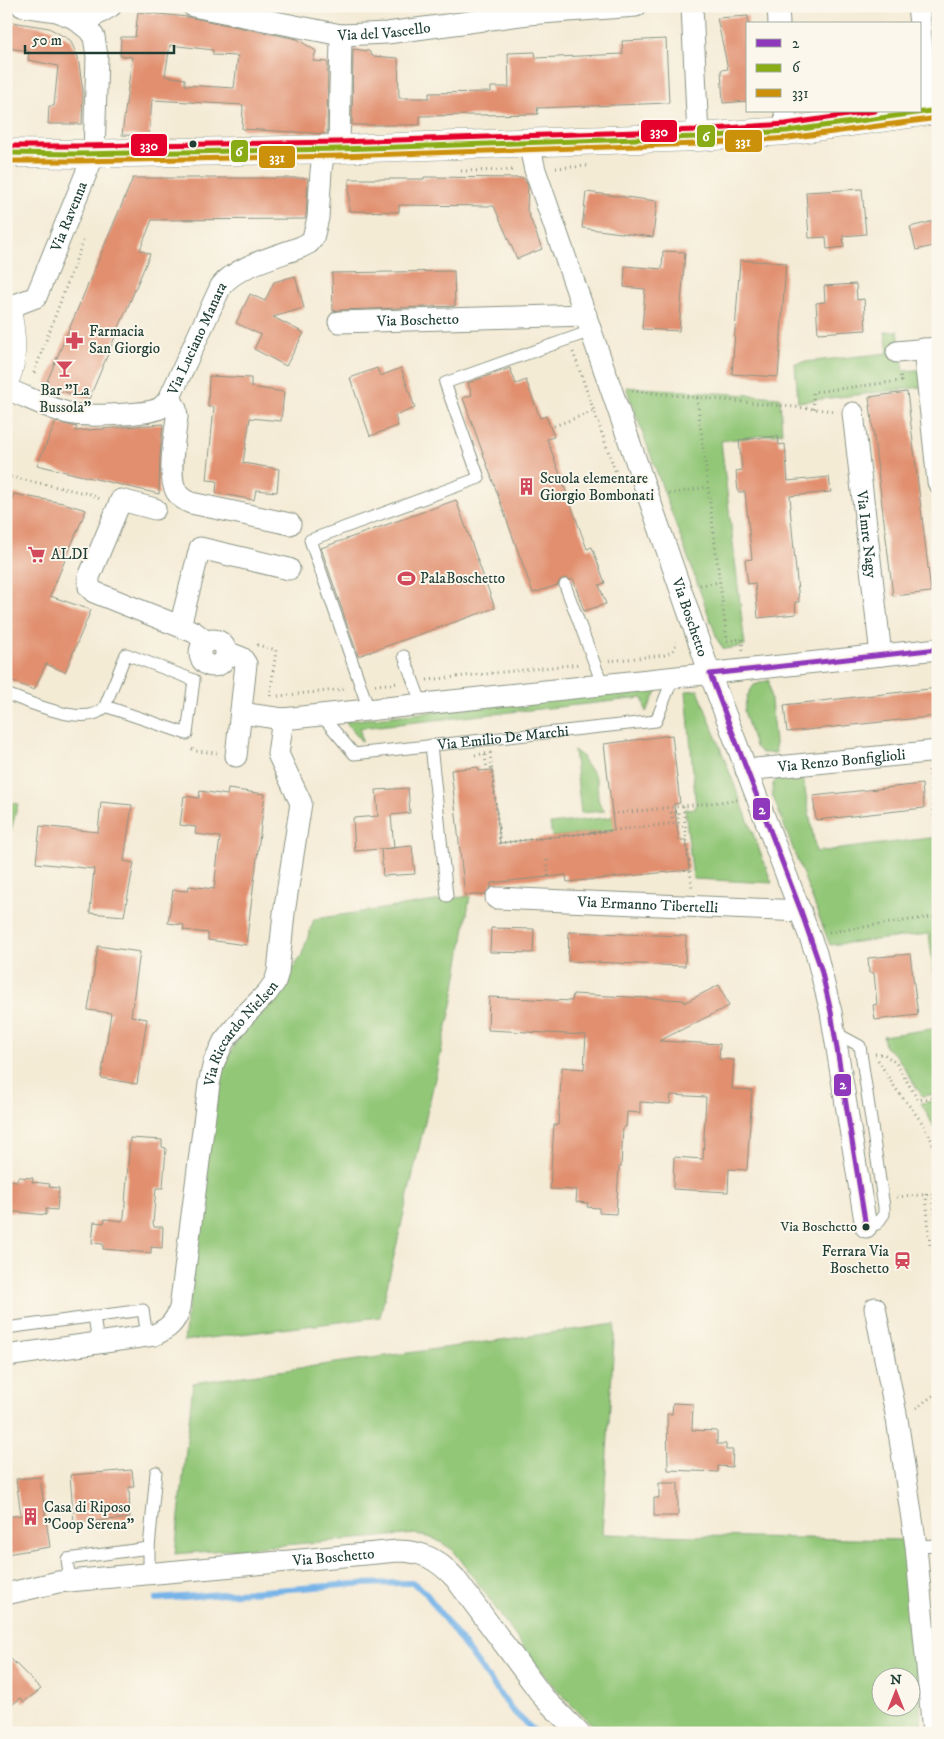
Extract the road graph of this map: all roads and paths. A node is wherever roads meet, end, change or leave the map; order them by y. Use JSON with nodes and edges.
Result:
{"nodes":[{"id":1,"x":22,"y":6,"type":"edge"},
{"id":2,"x":111,"y":6,"type":"edge"},
{"id":3,"x":193,"y":6,"type":"edge"},
{"id":4,"x":636,"y":6,"type":"edge"},
{"id":5,"x":692,"y":6,"type":"edge"},
{"id":6,"x":778,"y":6,"type":"edge"},
{"id":7,"x":918,"y":6,"type":"edge"},
{"id":8,"x":779,"y":22,"type":"edge"},
{"id":9,"x":920,"y":22,"type":"edge"},
{"id":10,"x":83,"y":23,"type":"junction"},
{"id":11,"x":341,"y":35,"type":"junction"},
{"id":12,"x":922,"y":42,"type":"edge"},
{"id":13,"x":933,"y":111,"type":"edge"},
{"id":14,"x":918,"y":112,"type":"edge"},
{"id":15,"x":786,"y":121,"type":"edge"},
{"id":16,"x":698,"y":138,"type":"junction"},
{"id":17,"x":529,"y":144,"type":"junction"},
{"id":18,"x":331,"y":149,"type":"junction"},
{"id":19,"x":8,"y":151,"type":"edge"},
{"id":20,"x":86,"y":154,"type":"junction"},
{"id":21,"x":84,"y":239,"type":"dead end"},
{"id":22,"x":7,"y":316,"type":"edge"},
{"id":23,"x":339,"y":322,"type":"dead end"},
{"id":24,"x":588,"y":323,"type":"junction"},
{"id":25,"x":931,"y":348,"type":"edge"},
{"id":26,"x":898,"y":352,"type":"joint"},
{"id":27,"x":6,"y":377,"type":"edge"},
{"id":28,"x":611,"y":389,"type":"junction"},
{"id":29,"x":16,"y":392,"type":"edge"},
{"id":30,"x":170,"y":396,"type":"junction"},
{"id":31,"x":697,"y":398,"type":"junction"},
{"id":32,"x":814,"y":409,"type":"junction"},
{"id":33,"x":594,"y":411,"type":"dead end"},
{"id":34,"x":853,"y":413,"type":"joint"},
{"id":35,"x":554,"y":426,"type":"dead end"},
{"id":36,"x":6,"y":476,"type":"edge"},
{"id":37,"x":938,"y":482,"type":"edge"},
{"id":38,"x":708,"y":487,"type":"junction"},
{"id":39,"x":648,"y":497,"type":"junction"},
{"id":40,"x":104,"y":504,"type":"dead end"},
{"id":41,"x":155,"y":509,"type":"dead end"},
{"id":42,"x":290,"y":524,"type":"dead end"},
{"id":43,"x":289,"y":569,"type":"dead end"},
{"id":44,"x":565,"y":585,"type":"dead end"},
{"id":45,"x":180,"y":626,"type":"junction"},
{"id":46,"x":742,"y":639,"type":"dead end"},
{"id":47,"x":938,"y":649,"type":"edge"},
{"id":48,"x":880,"y":655,"type":"junction"},
{"id":49,"x":404,"y":656,"type":"dead end"},
{"id":50,"x":202,"y":670,"type":"dead end"},
{"id":51,"x":710,"y":674,"type":"junction"},
{"id":52,"x":246,"y":675,"type":"junction"},
{"id":53,"x":673,"y":678,"type":"junction"},
{"id":54,"x":602,"y":686,"type":"junction"},
{"id":55,"x":6,"y":694,"type":"edge"},
{"id":56,"x":422,"y":705,"type":"junction"},
{"id":57,"x":105,"y":706,"type":"junction"},
{"id":58,"x":369,"y":710,"type":"junction"},
{"id":59,"x":241,"y":713,"type":"junction"},
{"id":60,"x":321,"y":715,"type":"junction"},
{"id":61,"x":283,"y":719,"type":"junction"},
{"id":62,"x":187,"y":734,"type":"junction"},
{"id":63,"x":431,"y":745,"type":"junction"},
{"id":64,"x":932,"y":752,"type":"edge"},
{"id":65,"x":476,"y":755,"type":"dead end"},
{"id":66,"x":236,"y":756,"type":"joint"},
{"id":67,"x":746,"y":770,"type":"junction"},
{"id":68,"x":757,"y":798,"type":"junction"},
{"id":69,"x":683,"y":806,"type":"junction"},
{"id":70,"x":612,"y":814,"type":"dead end"},
{"id":71,"x":673,"y":823,"type":"dead end"},
{"id":72,"x":685,"y":826,"type":"junction"},
{"id":73,"x":677,"y":828,"type":"dead end"},
{"id":74,"x":938,"y":851,"type":"edge"},
{"id":75,"x":547,"y":860,"type":"dead end"},
{"id":76,"x":549,"y":879,"type":"dead end"},
{"id":77,"x":447,"y":896,"type":"dead end"},
{"id":78,"x":496,"y":898,"type":"dead end"},
{"id":79,"x":694,"y":907,"type":"junction"},
{"id":80,"x":801,"y":911,"type":"junction"},
{"id":81,"x":938,"y":916,"type":"edge"},
{"id":82,"x":810,"y":934,"type":"junction"},
{"id":83,"x":834,"y":1031,"type":"junction"},
{"id":84,"x":860,"y":1046,"type":"junction"},
{"id":85,"x":875,"y":1054,"type":"junction"},
{"id":86,"x":938,"y":1096,"type":"edge"},
{"id":87,"x":938,"y":1168,"type":"edge"},
{"id":88,"x":926,"y":1194,"type":"junction"},
{"id":89,"x":883,"y":1198,"type":"junction"},
{"id":90,"x":866,"y":1227,"type":"joint"},
{"id":91,"x":938,"y":1245,"type":"edge"},
{"id":92,"x":930,"y":1246,"type":"dead end"},
{"id":93,"x":875,"y":1308,"type":"dead end"},
{"id":94,"x":94,"y":1316,"type":"junction"},
{"id":95,"x":6,"y":1328,"type":"edge"},
{"id":96,"x":147,"y":1336,"type":"junction"},
{"id":97,"x":98,"y":1343,"type":"junction"},
{"id":98,"x":6,"y":1356,"type":"edge"},
{"id":99,"x":938,"y":1392,"type":"edge"},
{"id":100,"x":896,"y":1419,"type":"junction"},
{"id":101,"x":156,"y":1472,"type":"dead end"},
{"id":102,"x":938,"y":1545,"type":"edge"},
{"id":103,"x":916,"y":1546,"type":"junction"},
{"id":104,"x":149,"y":1548,"type":"junction"},
{"id":105,"x":149,"y":1573,"type":"junction"},
{"id":106,"x":70,"y":1581,"type":"junction"},
{"id":107,"x":6,"y":1594,"type":"edge"},
{"id":108,"x":579,"y":1733,"type":"edge"},
{"id":109,"x":933,"y":1733,"type":"edge"}],
"edges":[{"from":1,"to":10,"type":"street"},
{"from":2,"to":10,"type":"street"},
{"from":3,"to":11,"type":"street","name":"Via del Vascello"},
{"from":4,"to":11,"type":"street","name":"Via del Vascello"},
{"from":5,"to":16,"type":"street"},
{"from":6,"to":8,"type":"street"},
{"from":7,"to":9,"type":"street"},
{"from":10,"to":20,"type":"street","name":"Via Ravenna"},
{"from":11,"to":18,"type":"street"},
{"from":12,"to":13,"type":"street"},
{"from":14,"to":15,"type":"main road"},
{"from":15,"to":16,"type":"main road"},
{"from":16,"to":17,"type":"main road"},
{"from":17,"to":18,"type":"main road"},
{"from":17,"to":24,"type":"street","name":"Via Boschetto"},
{"from":18,"to":20,"type":"main road"},
{"from":18,"to":30,"type":"street","name":"Via Luciano Manara"},
{"from":19,"to":20,"type":"main road"},
{"from":20,"to":22,"type":"street","name":"Via Ravenna"},
{"from":21,"to":29,"type":"path"},
{"from":22,"to":27,"type":"main road","name":"Via Ravenna"},
{"from":23,"to":24,"type":"street","name":"Via Boschetto"},
{"from":24,"to":28,"type":"street","name":"Via Boschetto"},
{"from":24,"to":58,"type":"lane"},
{"from":25,"to":26,"type":"street"},
{"from":25,"to":37,"type":"street"},
{"from":26,"to":32,"type":"path"},
{"from":28,"to":31,"type":"path"},
{"from":28,"to":39,"type":"street","name":"Via Boschetto"},
{"from":29,"to":30,"type":"street"},
{"from":30,"to":42,"type":"street","name":"Via Luciano Manara"},
{"from":31,"to":32,"type":"path"},
{"from":31,"to":38,"type":"path"},
{"from":32,"to":34,"type":"path"},
{"from":33,"to":35,"type":"path"},
{"from":34,"to":48,"type":"street","name":"Via Imre Nagy"},
{"from":36,"to":40,"type":"path"},
{"from":38,"to":39,"type":"path"},
{"from":38,"to":46,"type":"path"},
{"from":39,"to":51,"type":"street","name":"Via Boschetto"},
{"from":41,"to":45,"type":"street"},
{"from":43,"to":45,"type":"street"},
{"from":44,"to":54,"type":"lane"},
{"from":45,"to":52,"type":"street"},
{"from":47,"to":48,"type":"street"},
{"from":48,"to":51,"type":"street"},
{"from":49,"to":56,"type":"lane"},
{"from":50,"to":52,"type":"path"},
{"from":51,"to":53,"type":"street"},
{"from":51,"to":67,"type":"street","name":"Via Boschetto"},
{"from":52,"to":59,"type":"street"},
{"from":53,"to":54,"type":"street"},
{"from":53,"to":63,"type":"lane","name":"Via Emilio De Marchi"},
{"from":54,"to":56,"type":"street"},
{"from":55,"to":57,"type":"lane"},
{"from":56,"to":58,"type":"street"},
{"from":57,"to":62,"type":"lane"},
{"from":57,"to":62,"type":"lane"},
{"from":58,"to":60,"type":"street"},
{"from":59,"to":61,"type":"street"},
{"from":59,"to":66,"type":"street"},
{"from":60,"to":61,"type":"street"},
{"from":60,"to":63,"type":"lane","name":"Via Emilio De Marchi"},
{"from":61,"to":96,"type":"street","name":"Via Riccardo Nielsen"},
{"from":62,"to":66,"type":"path"},
{"from":63,"to":77,"type":"lane"},
{"from":64,"to":67,"type":"street","name":"Via Renzo Bonfiglioli"},
{"from":64,"to":74,"type":"path"},
{"from":65,"to":71,"type":"path","bridge":true},
{"from":67,"to":68,"type":"street","name":"Via Boschetto"},
{"from":68,"to":69,"type":"path"},
{"from":68,"to":80,"type":"street","name":"Via Boschetto"},
{"from":69,"to":70,"type":"path"},
{"from":69,"to":72,"type":"path"},
{"from":72,"to":73,"type":"path"},
{"from":72,"to":79,"type":"path"},
{"from":75,"to":76,"type":"path"},
{"from":78,"to":79,"type":"street","name":"Via Ermanno Tibertelli"},
{"from":79,"to":80,"type":"street","name":"Via Ermanno Tibertelli"},
{"from":80,"to":82,"type":"street","name":"Via Boschetto"},
{"from":81,"to":82,"type":"path"},
{"from":82,"to":83,"type":"street","name":"Via Boschetto"},
{"from":83,"to":84,"type":"lane"},
{"from":83,"to":90,"type":"street","name":"Via Boschetto"},
{"from":84,"to":85,"type":"path"},
{"from":84,"to":89,"type":"lane","name":"Via Boschetto"},
{"from":85,"to":86,"type":"path"},
{"from":85,"to":87,"type":"path"},
{"from":88,"to":89,"type":"path"},
{"from":88,"to":91,"type":"path"},
{"from":88,"to":92,"type":"path"},
{"from":89,"to":90,"type":"lane","name":"Via Boschetto"},
{"from":93,"to":100,"type":"street"},
{"from":94,"to":95,"type":"lane"},
{"from":94,"to":96,"type":"lane"},
{"from":94,"to":97,"type":"lane"},
{"from":96,"to":97,"type":"street","name":"Via Riccardo Nielsen"},
{"from":97,"to":98,"type":"street","name":"Via Riccardo Nielsen"},
{"from":99,"to":100,"type":"path"},
{"from":100,"to":103,"type":"street"},
{"from":101,"to":104,"type":"lane"},
{"from":102,"to":103,"type":"lane"},
{"from":103,"to":109,"type":"street"},
{"from":104,"to":105,"type":"lane"},
{"from":104,"to":106,"type":"lane"},
{"from":105,"to":106,"type":"street","name":"Via Boschetto"},
{"from":105,"to":108,"type":"street","name":"Via Boschetto"},
{"from":106,"to":107,"type":"street","name":"Via Boschetto"}]}
